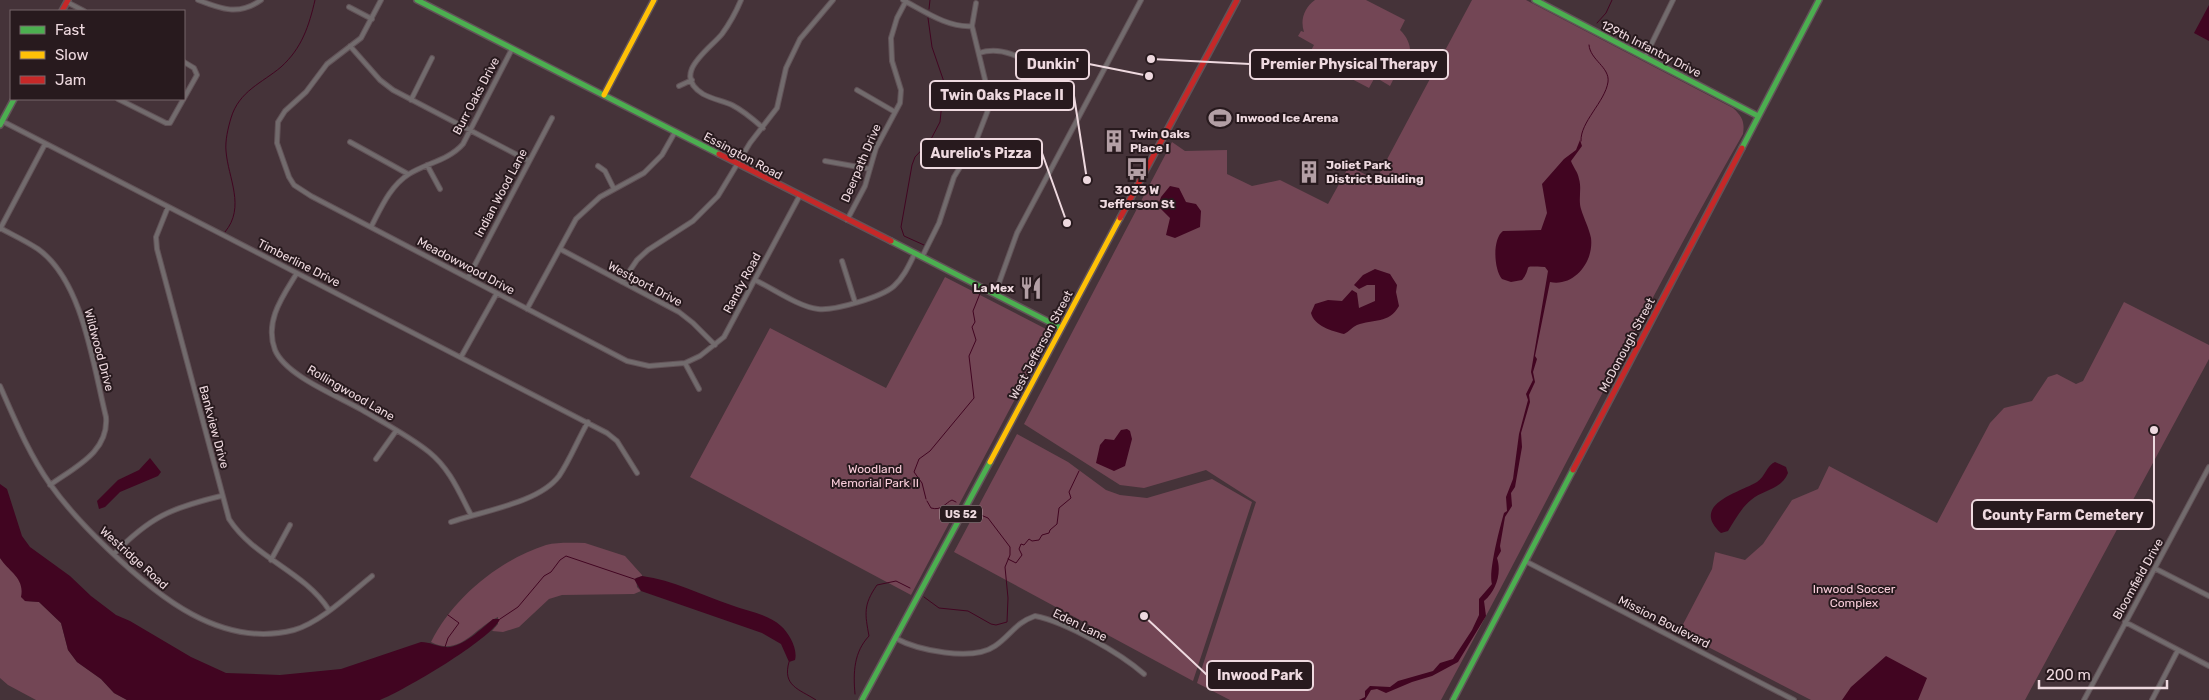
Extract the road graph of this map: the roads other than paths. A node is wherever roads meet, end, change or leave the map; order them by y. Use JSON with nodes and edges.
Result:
{"nodes":[{"id":1,"x":198,"y":0,"type":"edge"},
{"id":2,"x":261,"y":0,"type":"edge"},
{"id":3,"x":382,"y":0,"type":"edge"},
{"id":4,"x":418,"y":0,"type":"edge"},
{"id":5,"x":654,"y":0,"type":"edge"},
{"id":6,"x":741,"y":0,"type":"edge"},
{"id":7,"x":833,"y":0,"type":"edge"},
{"id":8,"x":1142,"y":0,"type":"edge"},
{"id":9,"x":1237,"y":0,"type":"edge"},
{"id":10,"x":1535,"y":0,"type":"edge"},
{"id":11,"x":1819,"y":0,"type":"edge"},
{"id":12,"x":67,"y":1,"type":"edge"},
{"id":13,"x":904,"y":1,"type":"edge"},
{"id":14,"x":1670,"y":2,"type":"edge"},
{"id":15,"x":976,"y":3,"type":"dead end"},
{"id":16,"x":349,"y":7,"type":"dead end"},
{"id":17,"x":82,"y":10,"type":"edge"},
{"id":18,"x":372,"y":19,"type":"junction"},
{"id":19,"x":972,"y":26,"type":"junction"},
{"id":20,"x":350,"y":46,"type":"junction"},
{"id":21,"x":512,"y":49,"type":"junction"},
{"id":22,"x":979,"y":53,"type":"junction"},
{"id":23,"x":1645,"y":57,"type":"junction"},
{"id":24,"x":432,"y":58,"type":"dead end"},
{"id":25,"x":185,"y":63,"type":"edge"},
{"id":26,"x":1038,"y":74,"type":"dead end"},
{"id":27,"x":692,"y":80,"type":"junction"},
{"id":28,"x":679,"y":86,"type":"dead end"},
{"id":29,"x":857,"y":90,"type":"dead end"},
{"id":30,"x":604,"y":95,"type":"junction"},
{"id":31,"x":185,"y":96,"type":"edge"},
{"id":32,"x":13,"y":100,"type":"edge"},
{"id":33,"x":120,"y":100,"type":"edge"},
{"id":34,"x":183,"y":100,"type":"edge"},
{"id":35,"x":411,"y":100,"type":"junction"},
{"id":36,"x":895,"y":112,"type":"junction"},
{"id":37,"x":1758,"y":116,"type":"junction"},
{"id":38,"x":552,"y":118,"type":"dead end"},
{"id":39,"x":1,"y":123,"type":"edge"},
{"id":40,"x":763,"y":128,"type":"junction"},
{"id":41,"x":470,"y":130,"type":"junction"},
{"id":42,"x":675,"y":132,"type":"junction"},
{"id":43,"x":350,"y":142,"type":"dead end"},
{"id":44,"x":46,"y":144,"type":"junction"},
{"id":45,"x":529,"y":161,"type":"junction"},
{"id":46,"x":825,"y":161,"type":"dead end"},
{"id":47,"x":737,"y":164,"type":"junction"},
{"id":48,"x":427,"y":165,"type":"junction"},
{"id":49,"x":598,"y":166,"type":"dead end"},
{"id":50,"x":870,"y":168,"type":"junction"},
{"id":51,"x":408,"y":174,"type":"junction"},
{"id":52,"x":614,"y":189,"type":"junction"},
{"id":53,"x":440,"y":190,"type":"dead end"},
{"id":54,"x":800,"y":196,"type":"junction"},
{"id":55,"x":168,"y":207,"type":"junction"},
{"id":56,"x":847,"y":220,"type":"junction"},
{"id":57,"x":371,"y":227,"type":"junction"},
{"id":58,"x":0,"y":229,"type":"edge"},
{"id":59,"x":560,"y":249,"type":"junction"},
{"id":60,"x":914,"y":254,"type":"junction"},
{"id":61,"x":922,"y":257,"type":"junction"},
{"id":62,"x":842,"y":261,"type":"dead end"},
{"id":63,"x":297,"y":273,"type":"junction"},
{"id":64,"x":468,"y":278,"type":"junction"},
{"id":65,"x":755,"y":280,"type":"junction"},
{"id":66,"x":622,"y":282,"type":"junction"},
{"id":67,"x":497,"y":293,"type":"junction"},
{"id":68,"x":995,"y":294,"type":"junction"},
{"id":69,"x":855,"y":302,"type":"junction"},
{"id":70,"x":527,"y":309,"type":"junction"},
{"id":71,"x":1061,"y":328,"type":"junction"},
{"id":72,"x":714,"y":345,"type":"junction"},
{"id":73,"x":461,"y":357,"type":"junction"},
{"id":74,"x":685,"y":363,"type":"junction"},
{"id":75,"x":0,"y":386,"type":"edge"},
{"id":76,"x":699,"y":389,"type":"dead end"},
{"id":77,"x":588,"y":422,"type":"junction"},
{"id":78,"x":396,"y":431,"type":"junction"},
{"id":79,"x":376,"y":460,"type":"dead end"},
{"id":80,"x":2209,"y":467,"type":"edge"},
{"id":81,"x":637,"y":473,"type":"dead end"},
{"id":82,"x":50,"y":485,"type":"junction"},
{"id":83,"x":221,"y":496,"type":"junction"},
{"id":84,"x":471,"y":515,"type":"junction"},
{"id":85,"x":451,"y":522,"type":"dead end"},
{"id":86,"x":290,"y":525,"type":"dead end"},
{"id":87,"x":114,"y":554,"type":"junction"},
{"id":88,"x":271,"y":560,"type":"junction"},
{"id":89,"x":1525,"y":561,"type":"junction"},
{"id":90,"x":2156,"y":568,"type":"junction"},
{"id":91,"x":372,"y":576,"type":"dead end"},
{"id":92,"x":2209,"y":596,"type":"edge"},
{"id":93,"x":329,"y":610,"type":"junction"},
{"id":94,"x":2125,"y":622,"type":"junction"},
{"id":95,"x":895,"y":638,"type":"junction"},
{"id":96,"x":2178,"y":650,"type":"junction"},
{"id":97,"x":2209,"y":666,"type":"edge"},
{"id":98,"x":1144,"y":674,"type":"dead end"},
{"id":99,"x":862,"y":700,"type":"edge"},
{"id":100,"x":1453,"y":700,"type":"edge"},
{"id":101,"x":1794,"y":700,"type":"edge"},
{"id":102,"x":2084,"y":700,"type":"edge"},
{"id":103,"x":2152,"y":700,"type":"edge"}],
"edges":[{"from":1,"to":2,"type":"street"},
{"from":3,"to":18,"type":"street"},
{"from":4,"to":21,"type":"main road","name":"Essington Road"},
{"from":5,"to":30,"type":"main road"},
{"from":6,"to":27,"type":"street"},
{"from":7,"to":40,"type":"street"},
{"from":8,"to":68,"type":"street"},
{"from":9,"to":71,"type":"main road","name":"West Jefferson Street","number":"US 52"},
{"from":10,"to":23,"type":"main road","name":"129th Infantry Drive"},
{"from":11,"to":37,"type":"main road","name":"McDonough Street"},
{"from":12,"to":17,"type":"street"},
{"from":13,"to":19,"type":"street"},
{"from":13,"to":36,"type":"street","name":"Deerpath Drive"},
{"from":14,"to":23,"type":"street"},
{"from":15,"to":19,"type":"street"},
{"from":16,"to":18,"type":"street"},
{"from":18,"to":20,"type":"street"},
{"from":19,"to":22,"type":"street"},
{"from":20,"to":35,"type":"street"},
{"from":20,"to":57,"type":"street","name":"Meadowwood Drive"},
{"from":21,"to":30,"type":"main road","name":"Essington Road"},
{"from":21,"to":41,"type":"street","name":"Burr Oaks Drive"},
{"from":22,"to":26,"type":"street"},
{"from":22,"to":61,"type":"street"},
{"from":23,"to":37,"type":"main road","name":"129th Infantry Drive"},
{"from":24,"to":35,"type":"street"},
{"from":25,"to":31,"type":"street"},
{"from":27,"to":28,"type":"street"},
{"from":27,"to":40,"type":"street"},
{"from":29,"to":36,"type":"street"},
{"from":30,"to":42,"type":"main road","name":"Essington Road"},
{"from":32,"to":39,"type":"main road"},
{"from":33,"to":34,"type":"street"},
{"from":35,"to":41,"type":"street"},
{"from":36,"to":50,"type":"street","name":"Deerpath Drive"},
{"from":37,"to":89,"type":"main road","name":"McDonough Street"},
{"from":38,"to":45,"type":"street","name":"Indian Wood Lane"},
{"from":39,"to":44,"type":"street","name":"Timberline Drive"},
{"from":40,"to":47,"type":"street"},
{"from":41,"to":45,"type":"street"},
{"from":41,"to":48,"type":"street","name":"Burr Oaks Drive"},
{"from":42,"to":47,"type":"main road","name":"Essington Road"},
{"from":42,"to":52,"type":"street"},
{"from":43,"to":51,"type":"street"},
{"from":44,"to":55,"type":"street","name":"Timberline Drive"},
{"from":44,"to":58,"type":"street"},
{"from":45,"to":64,"type":"street","name":"Indian Wood Lane"},
{"from":46,"to":50,"type":"street"},
{"from":47,"to":54,"type":"main road","name":"Essington Road"},
{"from":47,"to":66,"type":"street"},
{"from":48,"to":51,"type":"street","name":"Burr Oaks Drive"},
{"from":48,"to":53,"type":"street"},
{"from":49,"to":52,"type":"street"},
{"from":50,"to":56,"type":"street","name":"Deerpath Drive"},
{"from":51,"to":57,"type":"street","name":"Burr Oaks Drive"},
{"from":52,"to":59,"type":"street"},
{"from":54,"to":56,"type":"main road","name":"Essington Road"},
{"from":54,"to":65,"type":"street","name":"Randy Road"},
{"from":55,"to":63,"type":"street","name":"Timberline Drive"},
{"from":55,"to":83,"type":"street","name":"Bankview Drive"},
{"from":56,"to":60,"type":"main road","name":"Essington Road"},
{"from":57,"to":64,"type":"street","name":"Meadowwood Drive"},
{"from":58,"to":82,"type":"street","name":"Wildwood Drive"},
{"from":59,"to":66,"type":"street","name":"Westport Drive"},
{"from":59,"to":70,"type":"street"},
{"from":60,"to":61,"type":"main road","name":"Essington Road"},
{"from":60,"to":69,"type":"street"},
{"from":61,"to":68,"type":"main road","name":"Essington Road"},
{"from":62,"to":69,"type":"street"},
{"from":63,"to":73,"type":"street","name":"Timberline Drive"},
{"from":63,"to":78,"type":"street","name":"Rollingwood Lane"},
{"from":64,"to":67,"type":"street","name":"Meadowwood Drive"},
{"from":65,"to":69,"type":"street"},
{"from":65,"to":72,"type":"street","name":"Randy Road"},
{"from":66,"to":72,"type":"street","name":"Westport Drive"},
{"from":67,"to":70,"type":"street","name":"Meadowwood Drive"},
{"from":67,"to":73,"type":"street"},
{"from":68,"to":71,"type":"main road","name":"Essington Road"},
{"from":70,"to":74,"type":"street","name":"Meadowwood Drive"},
{"from":71,"to":95,"type":"main road","name":"West Jefferson Street","number":"US 52"},
{"from":72,"to":74,"type":"street","name":"Randy Road"},
{"from":73,"to":77,"type":"street","name":"Timberline Drive"},
{"from":74,"to":76,"type":"street"},
{"from":75,"to":82,"type":"street","name":"Westridge Road"},
{"from":77,"to":81,"type":"street","name":"Timberline Drive"},
{"from":77,"to":84,"type":"street"},
{"from":78,"to":79,"type":"street"},
{"from":78,"to":84,"type":"street","name":"Rollingwood Lane"},
{"from":80,"to":90,"type":"street","name":"Bloomfield Drive"},
{"from":82,"to":87,"type":"street","name":"Westridge Road"},
{"from":83,"to":87,"type":"street"},
{"from":83,"to":88,"type":"street","name":"Bankview Drive"},
{"from":84,"to":85,"type":"street"},
{"from":86,"to":88,"type":"street"},
{"from":87,"to":93,"type":"street","name":"Westridge Road"},
{"from":88,"to":93,"type":"street","name":"Bankview Drive"},
{"from":89,"to":100,"type":"main road","name":"McDonough Street"},
{"from":89,"to":101,"type":"street","name":"Mission Boulevard"},
{"from":90,"to":92,"type":"street"},
{"from":90,"to":94,"type":"street","name":"Bloomfield Drive"},
{"from":91,"to":93,"type":"street","name":"Westridge Road"},
{"from":94,"to":96,"type":"street"},
{"from":94,"to":102,"type":"street","name":"Bloomfield Drive"},
{"from":95,"to":98,"type":"street","name":"Eden Lane"},
{"from":95,"to":99,"type":"main road","name":"West Jefferson Street","number":"US 52"},
{"from":96,"to":97,"type":"street"},
{"from":96,"to":103,"type":"street"}]}
